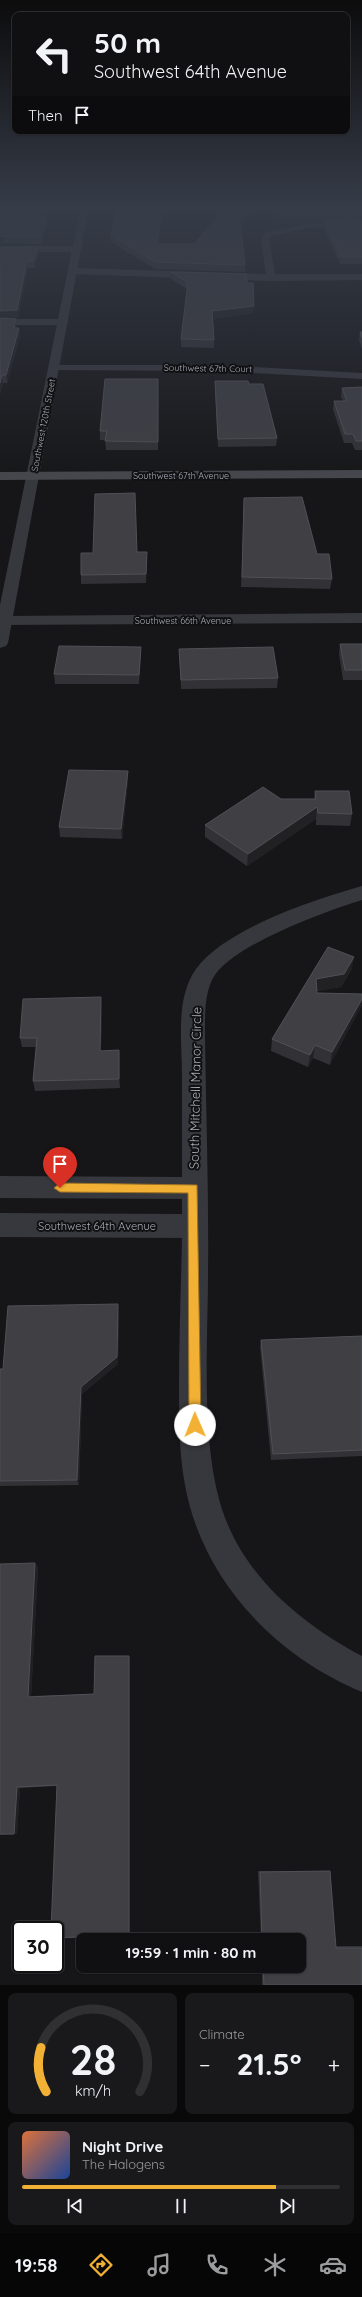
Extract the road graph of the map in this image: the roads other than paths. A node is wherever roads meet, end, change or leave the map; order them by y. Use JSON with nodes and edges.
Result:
{"nodes":[{"id":1,"x":68,"y":299,"type":"edge"},
{"id":2,"x":0,"y":322,"type":"edge"},
{"id":3,"x":64,"y":322,"type":"junction"},
{"id":4,"x":54,"y":368,"type":"junction"},
{"id":5,"x":362,"y":376,"type":"edge"},
{"id":6,"x":362,"y":474,"type":"edge"},
{"id":7,"x":0,"y":476,"type":"edge"},
{"id":8,"x":33,"y":476,"type":"junction"},
{"id":9,"x":362,"y":618,"type":"edge"},
{"id":10,"x":4,"y":621,"type":"junction"},
{"id":11,"x":0,"y":643,"type":"edge"},
{"id":12,"x":362,"y":893,"type":"edge"},
{"id":13,"x":0,"y":1187,"type":"edge"},
{"id":14,"x":194,"y":1188,"type":"junction"},
{"id":15,"x":0,"y":1225,"type":"edge"},
{"id":16,"x":195,"y":1226,"type":"junction"},
{"id":17,"x":362,"y":1675,"type":"edge"}],
"edges":[{"from":1,"to":3,"type":"street","name":"Southwest 120th Street"},
{"from":2,"to":3,"type":"street"},
{"from":3,"to":4,"type":"street","name":"Southwest 120th Street"},
{"from":4,"to":5,"type":"street","name":"Southwest 67th Court"},
{"from":4,"to":8,"type":"street","name":"Southwest 120th Street"},
{"from":6,"to":8,"type":"main road","name":"Southwest 67th Avenue"},
{"from":7,"to":8,"type":"main road","name":"Southwest 67th Avenue"},
{"from":8,"to":10,"type":"street","name":"Southwest 120th Street"},
{"from":9,"to":10,"type":"street","name":"Southwest 66th Avenue"},
{"from":10,"to":11,"type":"street","name":"Southwest 120th Street"},
{"from":12,"to":14,"type":"street","name":"South Mitchell Manor Circle"},
{"from":13,"to":14,"type":"street"},
{"from":14,"to":16,"type":"street","name":"South Mitchell Manor Circle"},
{"from":15,"to":16,"type":"street","name":"Southwest 64th Avenue"},
{"from":16,"to":17,"type":"street","name":"South Mitchell Manor Circle"}]}
